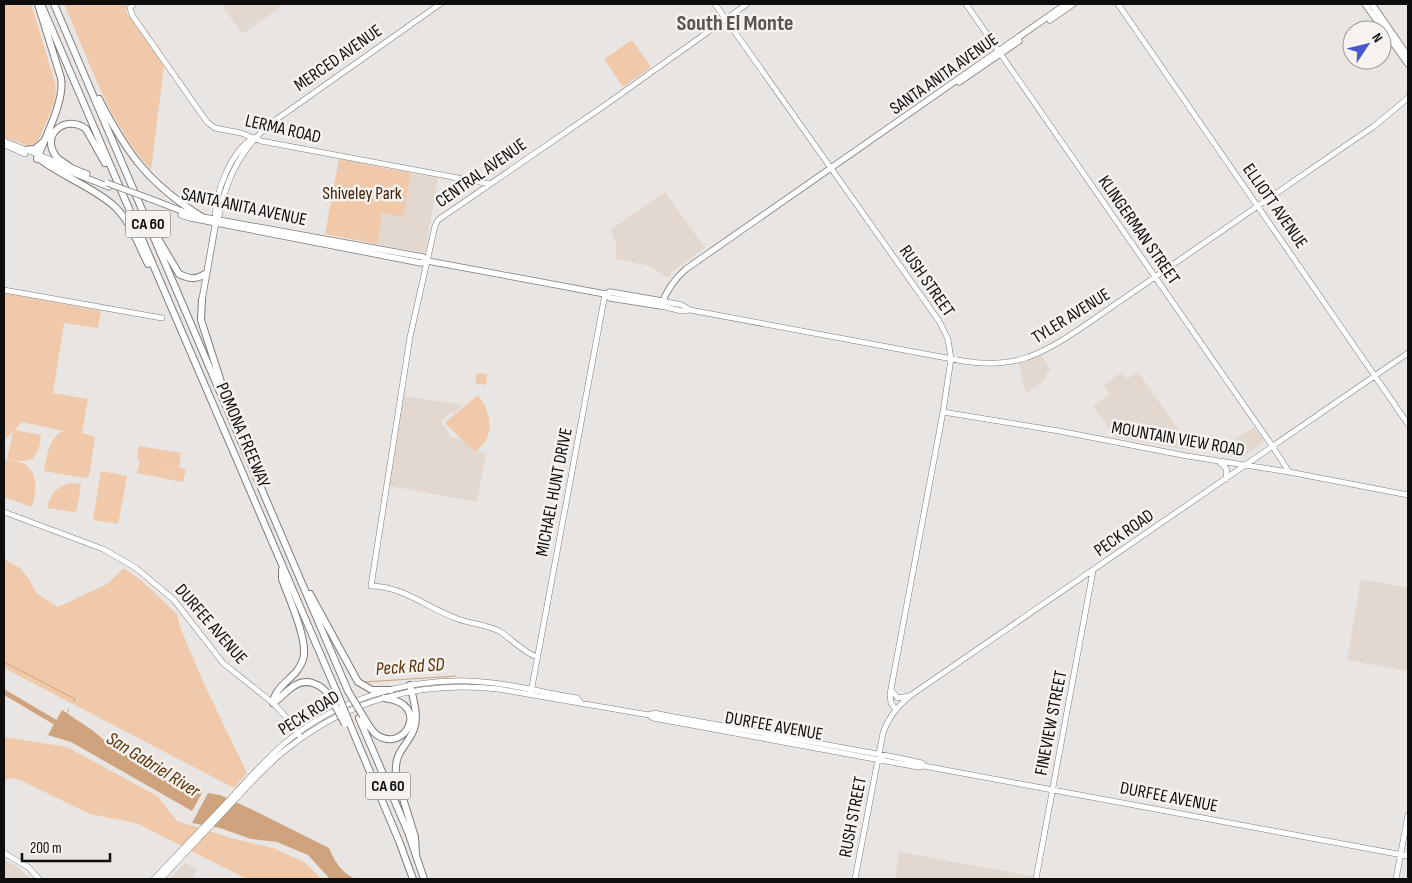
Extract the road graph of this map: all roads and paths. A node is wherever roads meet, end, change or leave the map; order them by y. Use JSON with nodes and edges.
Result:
{"nodes":[{"id":1,"x":40,"y":4,"type":"edge"},
{"id":2,"x":54,"y":4,"type":"edge"},
{"id":3,"x":440,"y":4,"type":"edge"},
{"id":4,"x":715,"y":4,"type":"edge"},
{"id":5,"x":747,"y":4,"type":"edge"},
{"id":6,"x":966,"y":4,"type":"edge"},
{"id":7,"x":1066,"y":4,"type":"edge"},
{"id":8,"x":1073,"y":4,"type":"edge"},
{"id":9,"x":1118,"y":4,"type":"edge"},
{"id":10,"x":1365,"y":4,"type":"edge"},
{"id":11,"x":1372,"y":4,"type":"edge"},
{"id":12,"x":131,"y":6,"type":"edge"},
{"id":13,"x":726,"y":18,"type":"junction"},
{"id":14,"x":71,"y":44,"type":"junction"},
{"id":15,"x":1000,"y":51,"type":"junction"},
{"id":16,"x":1408,"y":56,"type":"edge"},
{"id":17,"x":1408,"y":64,"type":"edge"},
{"id":18,"x":1408,"y":98,"type":"edge"},
{"id":19,"x":254,"y":138,"type":"junction"},
{"id":20,"x":44,"y":141,"type":"junction"},
{"id":21,"x":4,"y":143,"type":"edge"},
{"id":22,"x":24,"y":150,"type":"junction"},
{"id":23,"x":39,"y":158,"type":"junction"},
{"id":24,"x":70,"y":167,"type":"junction"},
{"id":25,"x":831,"y":168,"type":"junction"},
{"id":26,"x":490,"y":184,"type":"junction"},
{"id":27,"x":108,"y":185,"type":"junction"},
{"id":28,"x":124,"y":197,"type":"junction"},
{"id":29,"x":137,"y":199,"type":"junction"},
{"id":30,"x":148,"y":200,"type":"junction"},
{"id":31,"x":1258,"y":206,"type":"junction"},
{"id":32,"x":202,"y":217,"type":"junction"},
{"id":33,"x":216,"y":221,"type":"junction"},
{"id":34,"x":428,"y":261,"type":"junction"},
{"id":35,"x":205,"y":274,"type":"junction"},
{"id":36,"x":1155,"y":277,"type":"junction"},
{"id":37,"x":4,"y":290,"type":"edge"},
{"id":38,"x":605,"y":294,"type":"junction"},
{"id":39,"x":202,"y":300,"type":"joint"},
{"id":40,"x":661,"y":304,"type":"junction"},
{"id":41,"x":162,"y":318,"type":"dead end"},
{"id":42,"x":176,"y":319,"type":"junction"},
{"id":43,"x":1408,"y":353,"type":"edge"},
{"id":44,"x":951,"y":358,"type":"junction"},
{"id":45,"x":1375,"y":376,"type":"junction"},
{"id":46,"x":224,"y":403,"type":"junction"},
{"id":47,"x":943,"y":412,"type":"junction"},
{"id":48,"x":1408,"y":424,"type":"edge"},
{"id":49,"x":1273,"y":446,"type":"junction"},
{"id":50,"x":1215,"y":460,"type":"junction"},
{"id":51,"x":1246,"y":465,"type":"junction"},
{"id":52,"x":1289,"y":472,"type":"junction"},
{"id":53,"x":1226,"y":479,"type":"junction"},
{"id":54,"x":1408,"y":495,"type":"edge"},
{"id":55,"x":4,"y":512,"type":"edge"},
{"id":56,"x":289,"y":556,"type":"junction"},
{"id":57,"x":281,"y":564,"type":"junction"},
{"id":58,"x":1092,"y":571,"type":"junction"},
{"id":59,"x":537,"y":657,"type":"junction"},
{"id":60,"x":411,"y":688,"type":"junction"},
{"id":61,"x":392,"y":690,"type":"junction"},
{"id":62,"x":890,"y":690,"type":"junction"},
{"id":63,"x":335,"y":693,"type":"junction"},
{"id":64,"x":531,"y":693,"type":"junction"},
{"id":65,"x":910,"y":696,"type":"junction"},
{"id":66,"x":384,"y":698,"type":"junction"},
{"id":67,"x":273,"y":703,"type":"junction"},
{"id":68,"x":896,"y":710,"type":"junction"},
{"id":69,"x":361,"y":717,"type":"junction"},
{"id":70,"x":300,"y":736,"type":"junction"},
{"id":71,"x":878,"y":757,"type":"junction"},
{"id":72,"x":1053,"y":790,"type":"junction"},
{"id":73,"x":1408,"y":815,"type":"edge"},
{"id":74,"x":4,"y":853,"type":"edge"},
{"id":75,"x":182,"y":853,"type":"junction"},
{"id":76,"x":416,"y":855,"type":"junction"},
{"id":77,"x":1401,"y":855,"type":"junction"},
{"id":78,"x":1408,"y":856,"type":"edge"},
{"id":79,"x":39,"y":879,"type":"edge"},
{"id":80,"x":154,"y":879,"type":"edge"},
{"id":81,"x":161,"y":879,"type":"edge"},
{"id":82,"x":413,"y":879,"type":"edge"},
{"id":83,"x":424,"y":879,"type":"edge"},
{"id":84,"x":855,"y":879,"type":"edge"},
{"id":85,"x":1036,"y":879,"type":"edge"},
{"id":86,"x":1396,"y":879,"type":"edge"}],
"edges":[{"from":1,"to":20,"type":"highway"},
{"from":1,"to":28,"type":"highway","name":"POMONA FREEWAY","number":"CA 60"},
{"from":2,"to":14,"type":"highway","name":"POMONA FREEWAY","number":"CA 60"},
{"from":3,"to":19,"type":"street","name":"MERCED AVENUE"},
{"from":4,"to":13,"type":"street","name":"RUSH STREET"},
{"from":5,"to":13,"type":"street","name":"CENTRAL AVENUE"},
{"from":6,"to":15,"type":"street","name":"KLINGERMAN STREET"},
{"from":7,"to":15,"type":"main road","name":"SANTA ANITA AVENUE"},
{"from":8,"to":15,"type":"main road","name":"SANTA ANITA AVENUE"},
{"from":9,"to":31,"type":"street","name":"ELLIOTT AVENUE"},
{"from":10,"to":17,"type":"main road"},
{"from":11,"to":16,"type":"main road"},
{"from":12,"to":19,"type":"street","name":"LERMA ROAD"},
{"from":13,"to":25,"type":"street","name":"RUSH STREET"},
{"from":13,"to":26,"type":"street","name":"CENTRAL AVENUE"},
{"from":14,"to":29,"type":"highway","name":"POMONA FREEWAY","number":"CA 60"},
{"from":14,"to":32,"type":"highway"},
{"from":15,"to":25,"type":"main road","name":"SANTA ANITA AVENUE"},
{"from":15,"to":36,"type":"street","name":"KLINGERMAN STREET"},
{"from":18,"to":31,"type":"street","name":"TYLER AVENUE"},
{"from":19,"to":26,"type":"street","name":"LERMA ROAD"},
{"from":19,"to":33,"type":"street","name":"MERCED AVENUE"},
{"from":20,"to":22,"type":"highway"},
{"from":20,"to":23,"type":"highway"},
{"from":21,"to":22,"type":"street","name":"SANTA ANITA AVENUE"},
{"from":21,"to":23,"type":"street","name":"SANTA ANITA AVENUE"},
{"from":22,"to":23,"type":"street","name":"SANTA ANITA AVENUE"},
{"from":23,"to":24,"type":"street","name":"SANTA ANITA AVENUE"},
{"from":23,"to":27,"type":"main road","name":"SANTA ANITA AVENUE"},
{"from":23,"to":42,"type":"highway"},
{"from":24,"to":27,"type":"main road","name":"SANTA ANITA AVENUE"},
{"from":24,"to":28,"type":"highway"},
{"from":25,"to":40,"type":"main road","name":"SANTA ANITA AVENUE"},
{"from":25,"to":44,"type":"street","name":"RUSH STREET"},
{"from":26,"to":34,"type":"street","name":"CENTRAL AVENUE"},
{"from":27,"to":30,"type":"main road","name":"SANTA ANITA AVENUE","bridge":true},
{"from":28,"to":42,"type":"highway","name":"POMONA FREEWAY","number":"CA 60"},
{"from":29,"to":35,"type":"highway"},
{"from":29,"to":46,"type":"highway","name":"POMONA FREEWAY","number":"CA 60"},
{"from":30,"to":32,"type":"main road","name":"SANTA ANITA AVENUE"},
{"from":30,"to":33,"type":"main road","name":"SANTA ANITA AVENUE"},
{"from":31,"to":36,"type":"street","name":"TYLER AVENUE"},
{"from":31,"to":45,"type":"street","name":"ELLIOTT AVENUE"},
{"from":32,"to":33,"type":"main road","name":"SANTA ANITA AVENUE"},
{"from":33,"to":34,"type":"main road","name":"SANTA ANITA AVENUE"},
{"from":33,"to":35,"type":"main road"},
{"from":34,"to":38,"type":"main road","name":"SANTA ANITA AVENUE"},
{"from":34,"to":59,"type":"street","name":"CENTRAL AVENUE"},
{"from":35,"to":39,"type":"main road"},
{"from":36,"to":44,"type":"street","name":"TYLER AVENUE"},
{"from":36,"to":49,"type":"street","name":"KLINGERMAN STREET"},
{"from":37,"to":41,"type":"street"},
{"from":38,"to":40,"type":"main road","name":"SANTA ANITA AVENUE"},
{"from":38,"to":59,"type":"street","name":"MICHAEL HUNT DRIVE"},
{"from":39,"to":46,"type":"highway"},
{"from":40,"to":44,"type":"street","name":"TYLER AVENUE"},
{"from":42,"to":57,"type":"highway","name":"POMONA FREEWAY","number":"CA 60"},
{"from":43,"to":45,"type":"street","name":"PECK ROAD"},
{"from":44,"to":47,"type":"street","name":"RUSH STREET"},
{"from":45,"to":48,"type":"street","name":"ELLIOTT AVENUE"},
{"from":45,"to":49,"type":"street","name":"PECK ROAD"},
{"from":46,"to":56,"type":"highway","name":"POMONA FREEWAY","number":"CA 60"},
{"from":47,"to":50,"type":"street","name":"MOUNTAIN VIEW ROAD"},
{"from":47,"to":62,"type":"street","name":"RUSH STREET"},
{"from":49,"to":51,"type":"street","name":"PECK ROAD"},
{"from":49,"to":52,"type":"street","name":"KLINGERMAN STREET"},
{"from":50,"to":51,"type":"street","name":"MOUNTAIN VIEW ROAD"},
{"from":50,"to":53,"type":"street"},
{"from":51,"to":52,"type":"street","name":"MOUNTAIN VIEW ROAD"},
{"from":51,"to":53,"type":"street","name":"PECK ROAD"},
{"from":52,"to":54,"type":"street","name":"MOUNTAIN VIEW ROAD"},
{"from":53,"to":58,"type":"street","name":"PECK ROAD"},
{"from":55,"to":67,"type":"street","name":"DURFEE AVENUE"},
{"from":56,"to":61,"type":"highway"},
{"from":56,"to":69,"type":"highway","name":"POMONA FREEWAY","number":"CA 60","bridge":true},
{"from":57,"to":63,"type":"highway","name":"POMONA FREEWAY","number":"CA 60"},
{"from":57,"to":67,"type":"highway"},
{"from":58,"to":65,"type":"street","name":"PECK ROAD"},
{"from":58,"to":72,"type":"street","name":"FINEVIEW STREET"},
{"from":59,"to":64,"type":"street","name":"MICHAEL HUNT DRIVE"},
{"from":60,"to":61,"type":"street","name":"PECK ROAD"},
{"from":60,"to":64,"type":"street","name":"PECK ROAD"},
{"from":60,"to":66,"type":"street","name":"PECK ROAD"},
{"from":60,"to":76,"type":"highway"},
{"from":61,"to":70,"type":"street","name":"PECK ROAD"},
{"from":62,"to":65,"type":"street"},
{"from":62,"to":68,"type":"street","name":"RUSH STREET"},
{"from":63,"to":67,"type":"highway"},
{"from":63,"to":82,"type":"highway","name":"POMONA FREEWAY","number":"CA 60","bridge":true},
{"from":64,"to":71,"type":"street","name":"DURFEE AVENUE"},
{"from":65,"to":68,"type":"street","name":"PECK ROAD"},
{"from":66,"to":69,"type":"highway"},
{"from":66,"to":70,"type":"street","name":"PECK ROAD"},
{"from":67,"to":70,"type":"street","name":"DURFEE AVENUE"},
{"from":68,"to":71,"type":"street","name":"PECK ROAD"},
{"from":69,"to":76,"type":"highway","name":"POMONA FREEWAY","number":"CA 60"},
{"from":70,"to":75,"type":"street","name":"PECK ROAD"},
{"from":71,"to":72,"type":"street","name":"DURFEE AVENUE"},
{"from":71,"to":84,"type":"street","name":"RUSH STREET"},
{"from":72,"to":77,"type":"street","name":"DURFEE AVENUE"},
{"from":72,"to":85,"type":"street","name":"FINEVIEW STREET"},
{"from":73,"to":77,"type":"street"},
{"from":74,"to":79,"type":"street"},
{"from":75,"to":80,"type":"street","name":"PECK ROAD"},
{"from":75,"to":81,"type":"street","name":"PECK ROAD"},
{"from":76,"to":83,"type":"highway","name":"POMONA FREEWAY","number":"CA 60"},
{"from":77,"to":78,"type":"street","name":"DURFEE AVENUE"},
{"from":77,"to":86,"type":"street"}]}
